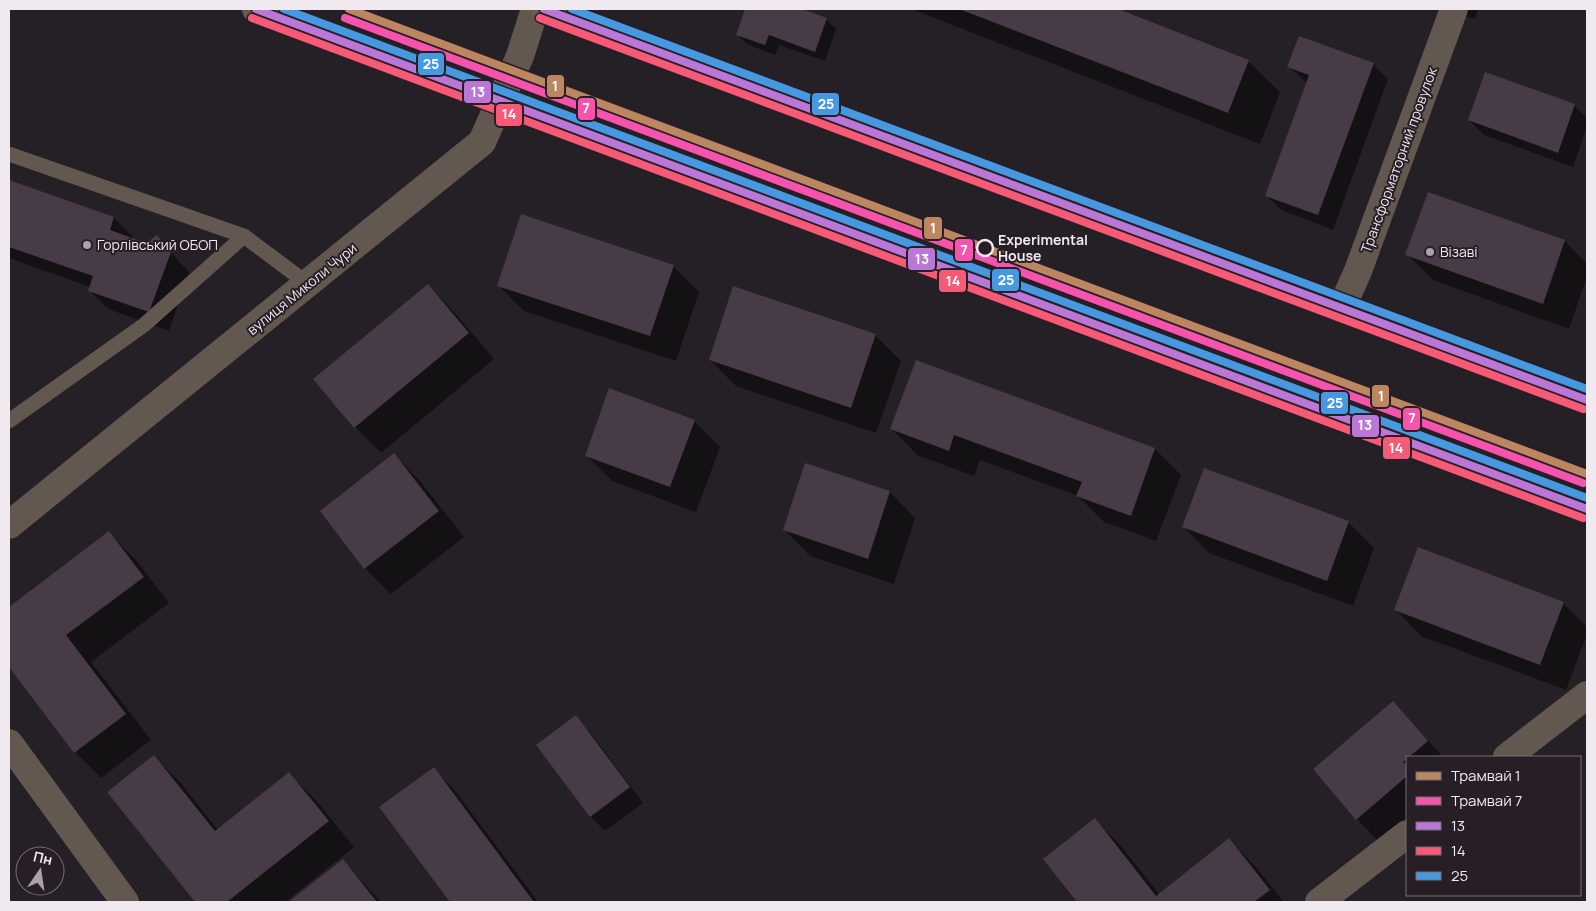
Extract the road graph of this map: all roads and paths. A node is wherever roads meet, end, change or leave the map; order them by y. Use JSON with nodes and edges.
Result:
{"nodes":[{"id":1,"x":256,"y":9,"type":"edge"},
{"id":2,"x":535,"y":9,"type":"edge"},
{"id":3,"x":544,"y":9,"type":"edge"},
{"id":4,"x":1454,"y":9,"type":"edge"},
{"id":5,"x":501,"y":100,"type":"junction"},
{"id":6,"x":9,"y":154,"type":"edge"},
{"id":7,"x":244,"y":236,"type":"junction"},
{"id":8,"x":308,"y":284,"type":"junction"},
{"id":9,"x":1341,"y":309,"type":"junction"},
{"id":10,"x":1587,"y":400,"type":"edge"},
{"id":11,"x":9,"y":421,"type":"edge"},
{"id":12,"x":1587,"y":509,"type":"edge"},
{"id":13,"x":9,"y":525,"type":"edge"},
{"id":14,"x":1587,"y":695,"type":"edge"},
{"id":15,"x":9,"y":743,"type":"edge"},
{"id":16,"x":1508,"y":756,"type":"edge"},
{"id":17,"x":1406,"y":835,"type":"edge"},
{"id":18,"x":125,"y":902,"type":"edge"},
{"id":19,"x":1319,"y":902,"type":"edge"}],
"edges":[{"from":1,"to":5,"type":"main road"},
{"from":2,"to":5,"type":"street","name":"вулиця Миколи Чури"},
{"from":3,"to":9,"type":"main road"},
{"from":4,"to":9,"type":"street","name":"Трансформаторний провулок"},
{"from":5,"to":8,"type":"street","name":"вулиця Миколи Чури"},
{"from":5,"to":12,"type":"main road"},
{"from":6,"to":7,"type":"lane"},
{"from":7,"to":8,"type":"lane"},
{"from":7,"to":11,"type":"lane"},
{"from":8,"to":13,"type":"street","name":"вулиця Миколи Чури"},
{"from":9,"to":10,"type":"main road"},
{"from":14,"to":16,"type":"street"},
{"from":15,"to":18,"type":"street"},
{"from":17,"to":19,"type":"street"}]}
